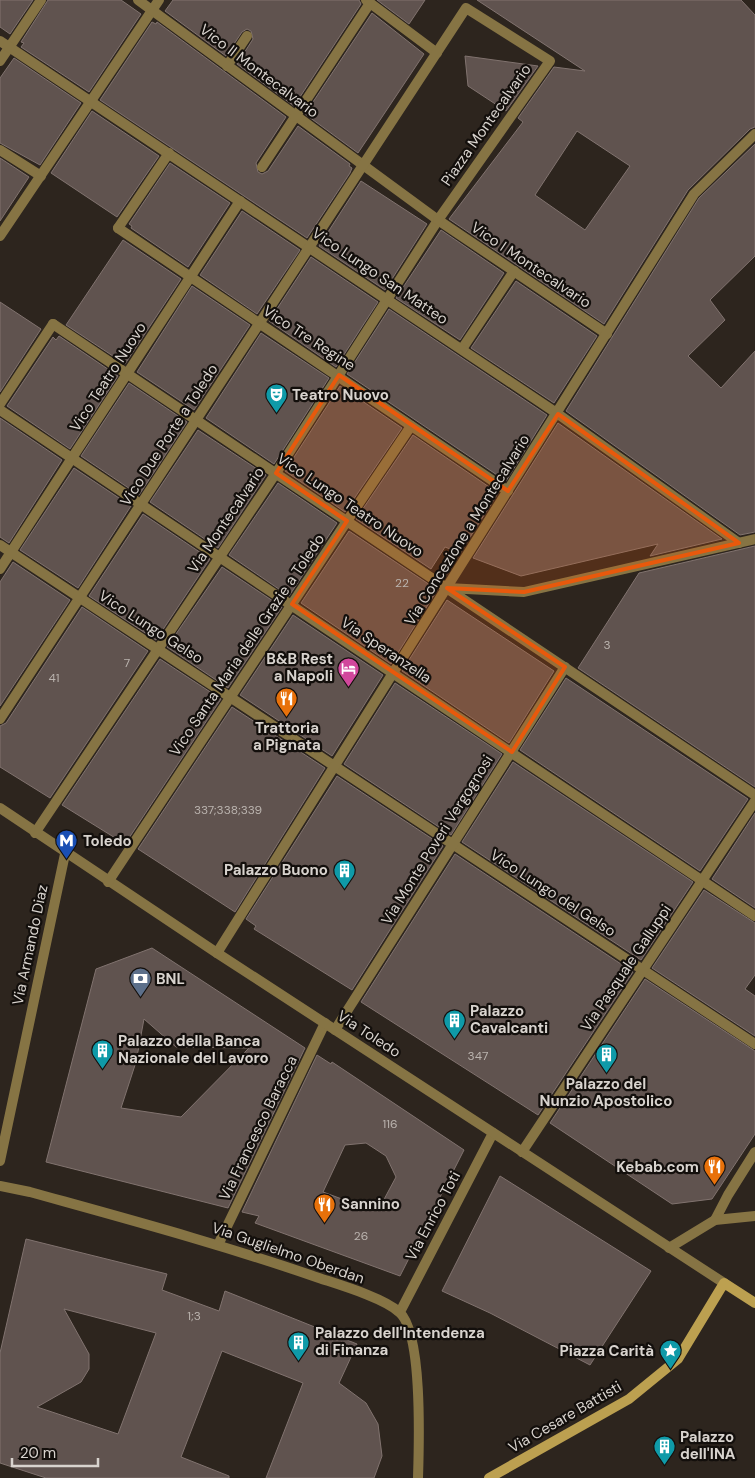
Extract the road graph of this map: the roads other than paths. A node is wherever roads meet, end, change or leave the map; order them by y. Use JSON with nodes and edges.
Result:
{"nodes":[{"id":1,"x":41,"y":0,"type":"edge"},
{"id":2,"x":138,"y":0,"type":"edge"},
{"id":3,"x":159,"y":0,"type":"edge"},
{"id":4,"x":368,"y":1,"type":"edge"},
{"id":5,"x":152,"y":11,"type":"junction"},
{"id":6,"x":247,"y":36,"type":"dead end"},
{"id":7,"x":0,"y":41,"type":"edge"},
{"id":8,"x":10,"y":47,"type":"junction"},
{"id":9,"x":437,"y":53,"type":"junction"},
{"id":10,"x":0,"y":61,"type":"edge"},
{"id":11,"x":227,"y":66,"type":"junction"},
{"id":12,"x":91,"y":101,"type":"junction"},
{"id":13,"x":295,"y":117,"type":"junction"},
{"id":14,"x":755,"y":134,"type":"edge"},
{"id":15,"x":0,"y":150,"type":"edge"},
{"id":16,"x":169,"y":152,"type":"junction"},
{"id":17,"x":262,"y":167,"type":"dead end"},
{"id":18,"x":363,"y":167,"type":"junction"},
{"id":19,"x":41,"y":176,"type":"junction"},
{"id":20,"x":240,"y":201,"type":"junction"},
{"id":21,"x":438,"y":220,"type":"junction"},
{"id":22,"x":0,"y":236,"type":"edge"},
{"id":23,"x":310,"y":248,"type":"junction"},
{"id":24,"x":514,"y":271,"type":"junction"},
{"id":25,"x":191,"y":277,"type":"junction"},
{"id":26,"x":386,"y":299,"type":"junction"},
{"id":27,"x":260,"y":324,"type":"junction"},
{"id":28,"x":607,"y":334,"type":"junction"},
{"id":29,"x":462,"y":349,"type":"junction"},
{"id":30,"x":127,"y":374,"type":"junction"},
{"id":31,"x":338,"y":375,"type":"junction"},
{"id":32,"x":0,"y":404,"type":"edge"},
{"id":33,"x":0,"y":410,"type":"edge"},
{"id":34,"x":558,"y":414,"type":"junction"},
{"id":35,"x":196,"y":420,"type":"junction"},
{"id":36,"x":411,"y":426,"type":"junction"},
{"id":37,"x":72,"y":458,"type":"junction"},
{"id":38,"x":276,"y":473,"type":"junction"},
{"id":39,"x":508,"y":491,"type":"junction"},
{"id":40,"x":141,"y":504,"type":"junction"},
{"id":41,"x":348,"y":521,"type":"junction"},
{"id":42,"x":755,"y":539,"type":"edge"},
{"id":43,"x":739,"y":543,"type":"junction"},
{"id":44,"x":0,"y":546,"type":"edge"},
{"id":45,"x":11,"y":552,"type":"junction"},
{"id":46,"x":218,"y":558,"type":"junction"},
{"id":47,"x":0,"y":569,"type":"edge"},
{"id":48,"x":448,"y":588,"type":"junction"},
{"id":49,"x":79,"y":598,"type":"junction"},
{"id":50,"x":292,"y":604,"type":"junction"},
{"id":51,"x":158,"y":651,"type":"junction"},
{"id":52,"x":565,"y":667,"type":"junction"},
{"id":53,"x":394,"y":673,"type":"junction"},
{"id":54,"x":230,"y":698,"type":"junction"},
{"id":55,"x":0,"y":719,"type":"edge"},
{"id":56,"x":512,"y":752,"type":"junction"},
{"id":57,"x":335,"y":767,"type":"junction"},
{"id":58,"x":755,"y":795,"type":"edge"},
{"id":59,"x":755,"y":801,"type":"edge"},
{"id":60,"x":0,"y":808,"type":"edge"},
{"id":61,"x":35,"y":833,"type":"junction"},
{"id":62,"x":452,"y":844,"type":"junction"},
{"id":63,"x":65,"y":854,"type":"junction"},
{"id":64,"x":703,"y":881,"type":"junction"},
{"id":65,"x":108,"y":882,"type":"junction"},
{"id":66,"x":755,"y":916,"type":"edge"},
{"id":67,"x":217,"y":954,"type":"junction"},
{"id":68,"x":643,"y":970,"type":"junction"},
{"id":69,"x":325,"y":1023,"type":"junction"},
{"id":70,"x":335,"y":1030,"type":"junction"},
{"id":71,"x":755,"y":1044,"type":"edge"},
{"id":72,"x":493,"y":1133,"type":"junction"},
{"id":73,"x":522,"y":1152,"type":"junction"},
{"id":74,"x":755,"y":1152,"type":"edge"},
{"id":75,"x":0,"y":1161,"type":"edge"},
{"id":76,"x":0,"y":1186,"type":"edge"},
{"id":77,"x":755,"y":1216,"type":"edge"},
{"id":78,"x":714,"y":1220,"type":"junction"},
{"id":79,"x":218,"y":1245,"type":"junction"},
{"id":80,"x":669,"y":1248,"type":"junction"},
{"id":81,"x":724,"y":1283,"type":"junction"},
{"id":82,"x":755,"y":1303,"type":"edge"},
{"id":83,"x":400,"y":1312,"type":"junction"},
{"id":84,"x":418,"y":1478,"type":"edge"},
{"id":85,"x":489,"y":1478,"type":"edge"}],
"edges":[{"from":1,"to":8,"type":"street"},
{"from":2,"to":5,"type":"street","name":"Vico II Montecalvario"},
{"from":3,"to":5,"type":"street"},
{"from":4,"to":9,"type":"street"},
{"from":4,"to":13,"type":"street"},
{"from":5,"to":11,"type":"street","name":"Vico II Montecalvario"},
{"from":5,"to":12,"type":"street"},
{"from":6,"to":11,"type":"street"},
{"from":7,"to":8,"type":"street","name":"Vico Lungo San Matteo"},
{"from":8,"to":10,"type":"street"},
{"from":8,"to":12,"type":"street","name":"Vico Lungo San Matteo"},
{"from":9,"to":18,"type":"street","name":"Piazza Montecalvario"},
{"from":9,"to":21,"type":"street","name":"Piazza Montecalvario"},
{"from":11,"to":13,"type":"street","name":"Vico II Montecalvario"},
{"from":12,"to":16,"type":"street","name":"Vico Lungo San Matteo"},
{"from":12,"to":19,"type":"street"},
{"from":13,"to":17,"type":"street"},
{"from":13,"to":18,"type":"street","name":"Vico II Montecalvario"},
{"from":14,"to":28,"type":"street","name":"Via Concezione a Montecalvario"},
{"from":15,"to":19,"type":"street"},
{"from":16,"to":20,"type":"street","name":"Vico Lungo San Matteo"},
{"from":16,"to":25,"type":"street","name":"Vico Tre Regine"},
{"from":18,"to":21,"type":"street"},
{"from":18,"to":23,"type":"street","name":"Vico Due Porte a Toledo"},
{"from":19,"to":22,"type":"street"},
{"from":20,"to":23,"type":"street","name":"Vico Lungo San Matteo"},
{"from":20,"to":25,"type":"street","name":"Vico Teatro Nuovo"},
{"from":21,"to":24,"type":"street","name":"Vico I Montecalvario"},
{"from":21,"to":26,"type":"street","name":"Via Montecalvario"},
{"from":23,"to":26,"type":"street","name":"Vico Lungo San Matteo"},
{"from":23,"to":27,"type":"street","name":"Vico Due Porte a Toledo"},
{"from":24,"to":28,"type":"street","name":"Vico I Montecalvario"},
{"from":24,"to":29,"type":"street"},
{"from":25,"to":27,"type":"street","name":"Vico Tre Regine"},
{"from":25,"to":30,"type":"street","name":"Vico Teatro Nuovo"},
{"from":26,"to":29,"type":"street","name":"Vico Lungo San Matteo"},
{"from":26,"to":31,"type":"street","name":"Via Montecalvario"},
{"from":27,"to":31,"type":"street","name":"Vico Tre Regine"},
{"from":27,"to":35,"type":"street","name":"Vico Due Porte a Toledo"},
{"from":28,"to":34,"type":"street","name":"Via Concezione a Montecalvario"},
{"from":29,"to":34,"type":"street","name":"Vico Lungo San Matteo"},
{"from":30,"to":32,"type":"street","name":"Vico Lungo Teatro Nuovo"},
{"from":30,"to":35,"type":"street","name":"Vico Lungo Teatro Nuovo"},
{"from":30,"to":37,"type":"street","name":"Vico Teatro Nuovo"},
{"from":31,"to":36,"type":"street","name":"Vico Tre Regine"},
{"from":31,"to":38,"type":"street","name":"Via Montecalvario"},
{"from":33,"to":37,"type":"street","name":"Via Speranzella"},
{"from":34,"to":39,"type":"street","name":"Via Concezione a Montecalvario"},
{"from":34,"to":43,"type":"street","name":"Vico Lungo San Matteo"},
{"from":35,"to":38,"type":"street","name":"Vico Lungo Teatro Nuovo"},
{"from":35,"to":40,"type":"street","name":"Vico Due Porte a Toledo"},
{"from":36,"to":39,"type":"street","name":"Vico Tre Regine"},
{"from":36,"to":41,"type":"street","name":"Vico Santa Maria delle Grazie a Toledo"},
{"from":37,"to":40,"type":"street","name":"Via Speranzella"},
{"from":37,"to":45,"type":"street","name":"Vico Teatro Nuovo"},
{"from":38,"to":41,"type":"street","name":"Vico Lungo Teatro Nuovo"},
{"from":38,"to":46,"type":"street","name":"Via Montecalvario"},
{"from":39,"to":48,"type":"street","name":"Via Concezione a Montecalvario"},
{"from":40,"to":46,"type":"street","name":"Via Speranzella"},
{"from":40,"to":49,"type":"street","name":"Vico Due Porte a Toledo"},
{"from":41,"to":48,"type":"street","name":"Vico Lungo Teatro Nuovo"},
{"from":41,"to":50,"type":"street","name":"Vico Santa Maria delle Grazie a Toledo"},
{"from":42,"to":43,"type":"street"},
{"from":43,"to":48,"type":"street"},
{"from":44,"to":45,"type":"street","name":"Vico Lungo Gelso"},
{"from":45,"to":47,"type":"street","name":"Vico Teatro Nuovo"},
{"from":45,"to":49,"type":"street","name":"Vico Lungo Gelso"},
{"from":46,"to":50,"type":"street","name":"Via Speranzella"},
{"from":46,"to":51,"type":"street","name":"Via Montecalvario"},
{"from":48,"to":52,"type":"street","name":"Vico Lungo Teatro Nuovo"},
{"from":48,"to":53,"type":"street","name":"Via Concezione a Montecalvario"},
{"from":49,"to":51,"type":"street","name":"Vico Lungo Gelso"},
{"from":49,"to":55,"type":"street","name":"Vico Due Porte a Toledo"},
{"from":50,"to":53,"type":"street","name":"Via Speranzella"},
{"from":50,"to":54,"type":"street","name":"Vico Santa Maria delle Grazie a Toledo"},
{"from":51,"to":54,"type":"street","name":"Vico Lungo Gelso"},
{"from":51,"to":61,"type":"street","name":"Via Montecalvario"},
{"from":52,"to":56,"type":"street","name":"Via Monte Poveri Vergognosi"},
{"from":52,"to":58,"type":"street","name":"Vico Lungo Teatro Nuovo"},
{"from":53,"to":56,"type":"street","name":"Via Speranzella"},
{"from":53,"to":57,"type":"street","name":"Via Concezione a Montecalvario"},
{"from":54,"to":57,"type":"street","name":"Vico Lungo Gelso"},
{"from":54,"to":65,"type":"street","name":"Vico Santa Maria delle Grazie a Toledo"},
{"from":56,"to":62,"type":"street","name":"Via Monte Poveri Vergognosi"},
{"from":56,"to":64,"type":"street","name":"Via Speranzella"},
{"from":57,"to":62,"type":"street","name":"Vico Lungo del Gelso"},
{"from":57,"to":67,"type":"street","name":"Via Concezione a Montecalvario"},
{"from":59,"to":64,"type":"street","name":"Via Pasquale Galluppi"},
{"from":60,"to":61,"type":"street","name":"Via Toledo"},
{"from":61,"to":63,"type":"street","name":"Via Toledo"},
{"from":62,"to":68,"type":"street","name":"Vico Lungo del Gelso"},
{"from":62,"to":70,"type":"street","name":"Via Monte Poveri Vergognosi"},
{"from":63,"to":65,"type":"street","name":"Via Toledo"},
{"from":63,"to":75,"type":"street","name":"Via Armando Diaz"},
{"from":64,"to":66,"type":"street","name":"Via Speranzella"},
{"from":64,"to":68,"type":"street","name":"Via Pasquale Galluppi"},
{"from":65,"to":67,"type":"street","name":"Via Toledo"},
{"from":67,"to":69,"type":"street","name":"Via Toledo"},
{"from":68,"to":71,"type":"street","name":"Vico Lungo del Gelso"},
{"from":68,"to":73,"type":"street","name":"Via Pasquale Galluppi"},
{"from":69,"to":70,"type":"street","name":"Via Toledo"},
{"from":69,"to":79,"type":"street","name":"Via Francesco Baracca"},
{"from":70,"to":72,"type":"street","name":"Via Toledo"},
{"from":72,"to":73,"type":"street","name":"Via Toledo"},
{"from":72,"to":83,"type":"street","name":"Via Enrico Toti"},
{"from":73,"to":80,"type":"street","name":"Via Toledo"},
{"from":74,"to":78,"type":"street"},
{"from":76,"to":79,"type":"street","name":"Via Guglielmo Oberdan"},
{"from":77,"to":78,"type":"street"},
{"from":78,"to":80,"type":"street"},
{"from":79,"to":83,"type":"street","name":"Via Guglielmo Oberdan"},
{"from":80,"to":81,"type":"street","name":"Via Toledo"},
{"from":81,"to":82,"type":"main road"},
{"from":81,"to":85,"type":"main road","name":"Via Cesare Battisti"},
{"from":83,"to":84,"type":"street"}]}
